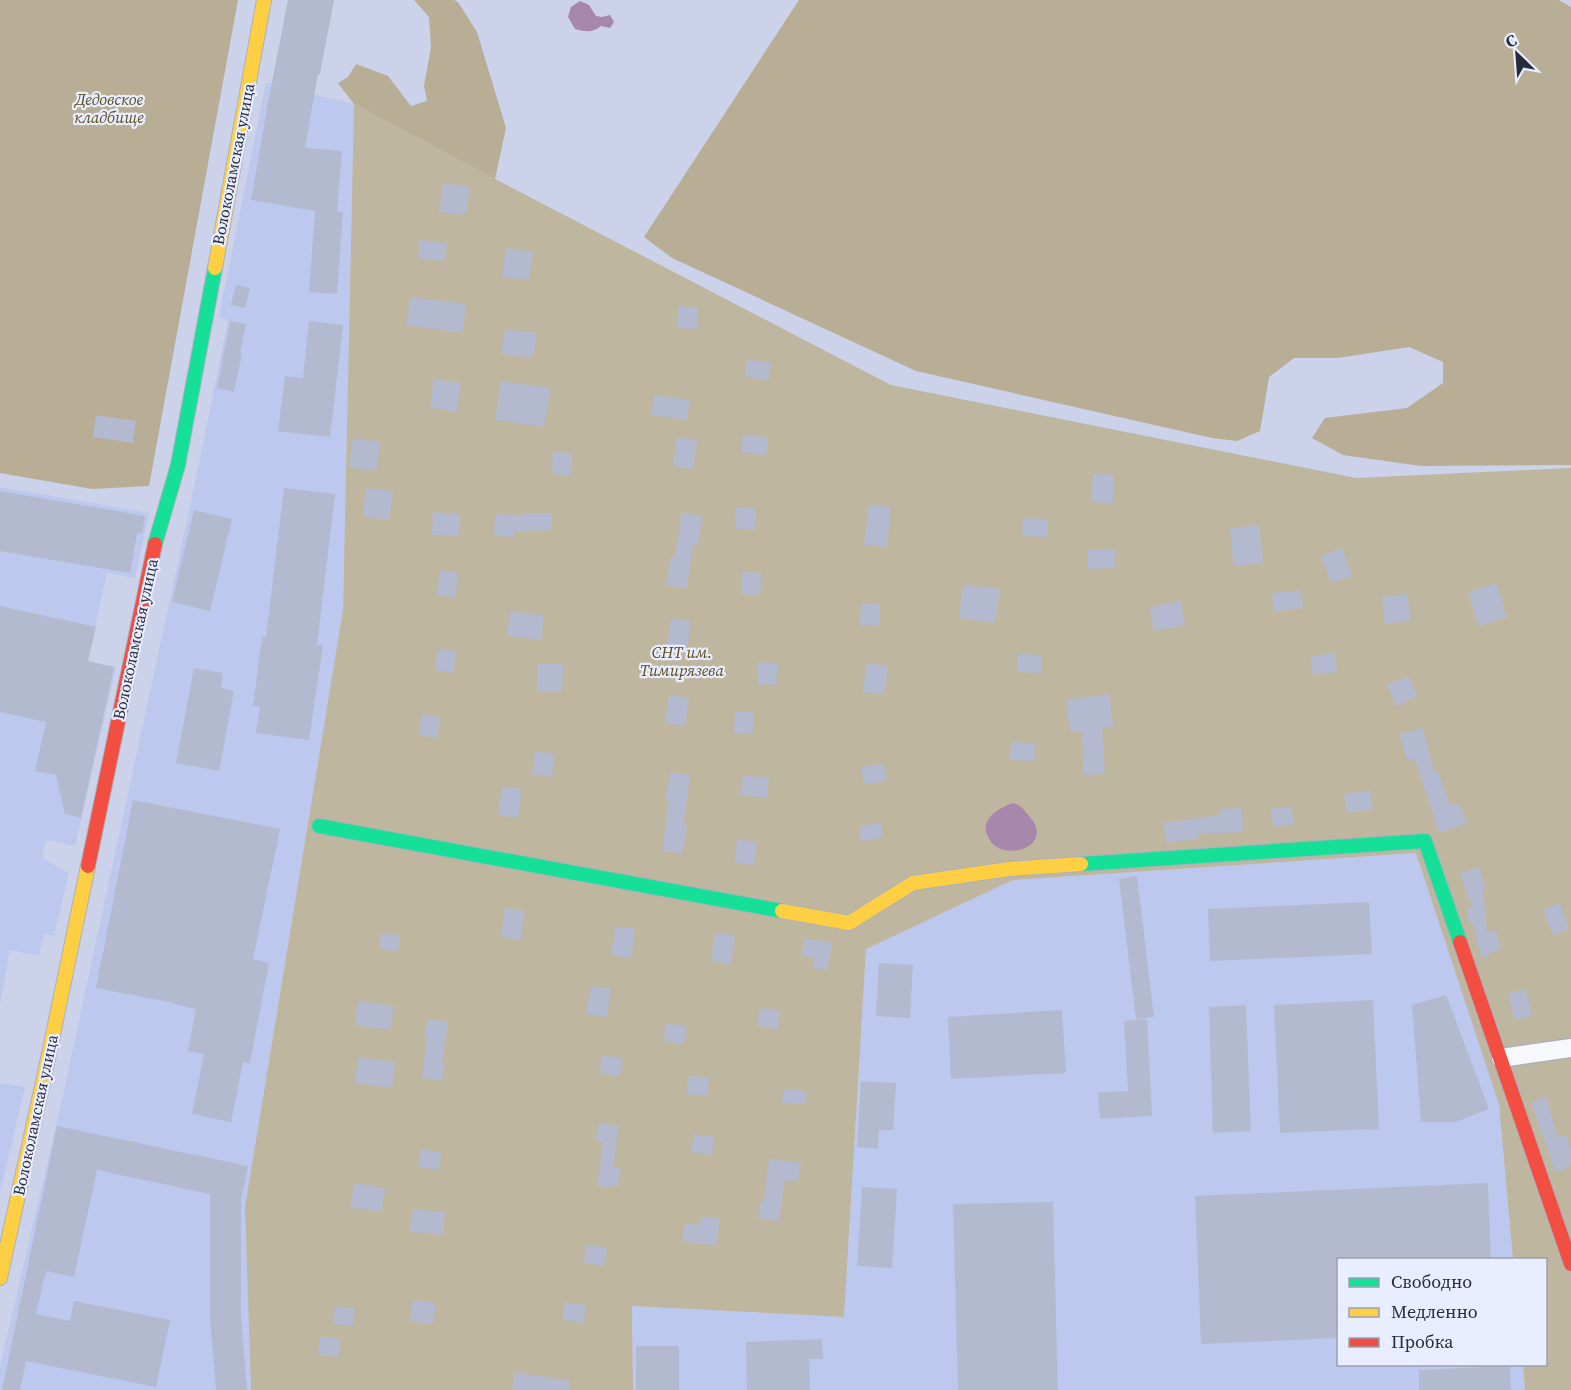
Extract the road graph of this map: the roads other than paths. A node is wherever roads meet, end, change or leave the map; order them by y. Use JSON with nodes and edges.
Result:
{"nodes":[{"id":1,"x":264,"y":0,"type":"edge"},
{"id":2,"x":319,"y":826,"type":"dead end"},
{"id":3,"x":1571,"y":1048,"type":"edge"},
{"id":4,"x":1501,"y":1058,"type":"junction"},
{"id":5,"x":1571,"y":1264,"type":"edge"},
{"id":6,"x":0,"y":1278,"type":"edge"}],
"edges":[{"from":1,"to":6,"type":"street","name":"Волоколамская улица"},
{"from":2,"to":4,"type":"street"},
{"from":3,"to":4,"type":"street"},
{"from":4,"to":5,"type":"street"}]}
